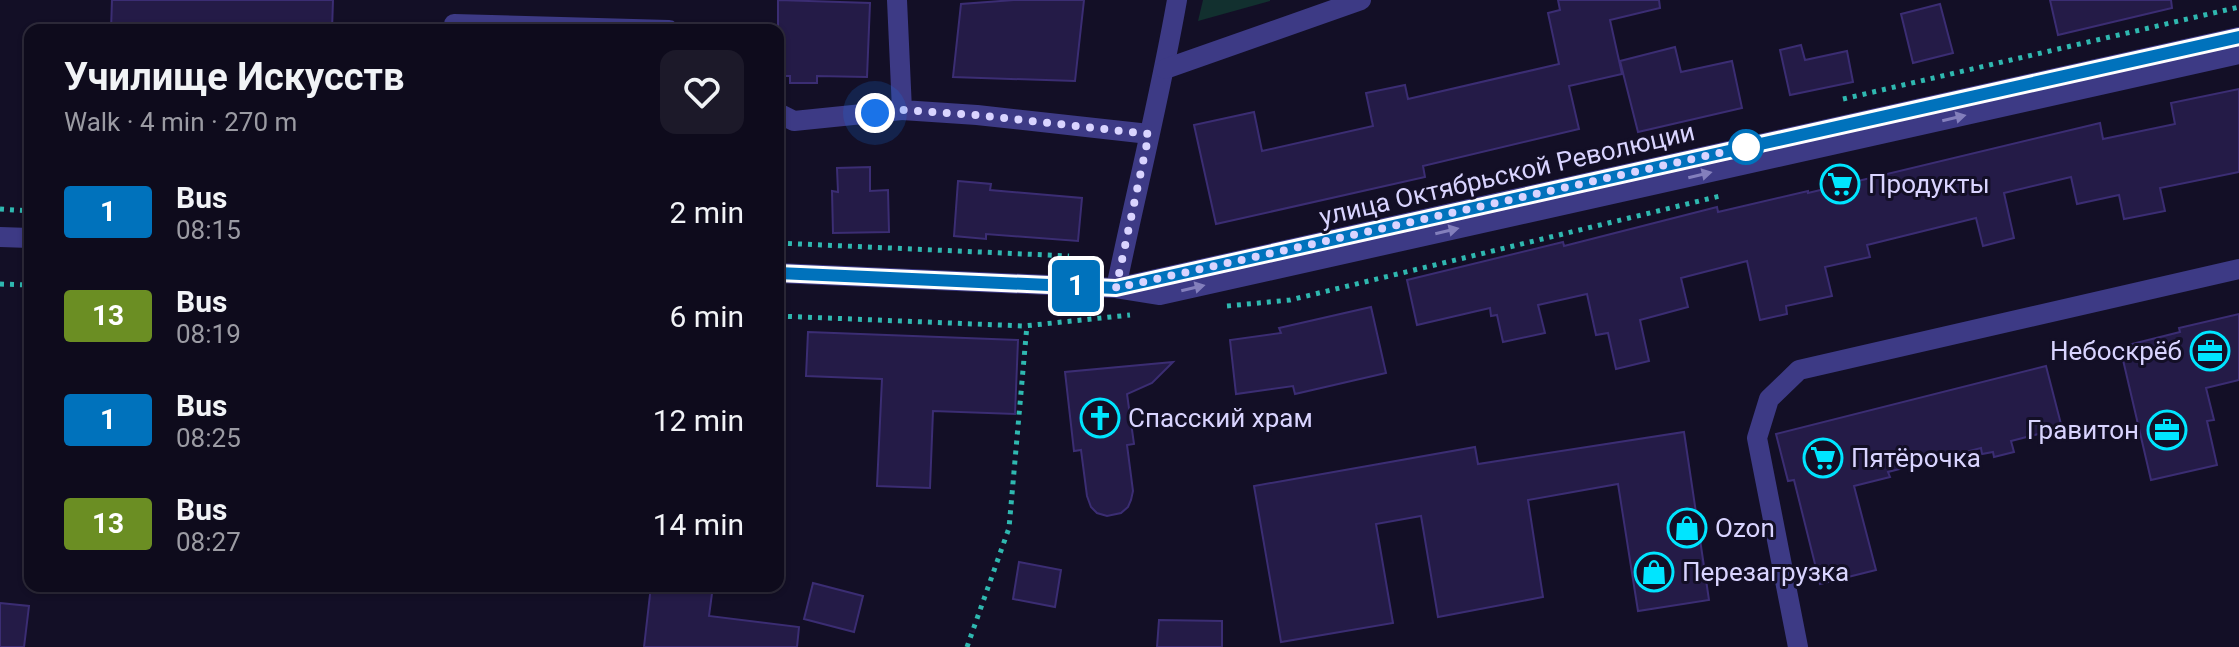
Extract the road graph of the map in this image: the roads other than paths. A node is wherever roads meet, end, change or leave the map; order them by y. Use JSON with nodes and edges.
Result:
{"nodes":[{"id":1,"x":897,"y":0,"type":"edge"},
{"id":2,"x":1177,"y":0,"type":"edge"},
{"id":3,"x":1361,"y":0,"type":"edge"},
{"id":4,"x":2239,"y":37,"type":"edge"},
{"id":5,"x":2239,"y":54,"type":"edge"},
{"id":6,"x":1165,"y":69,"type":"junction"},
{"id":7,"x":902,"y":110,"type":"junction"},
{"id":8,"x":784,"y":116,"type":"edge"},
{"id":9,"x":1149,"y":134,"type":"junction"},
{"id":10,"x":0,"y":237,"type":"edge"},
{"id":11,"x":24,"y":238,"type":"edge"},
{"id":12,"x":2239,"y":269,"type":"edge"},
{"id":13,"x":784,"y":273,"type":"edge"},
{"id":14,"x":1116,"y":288,"type":"junction"},
{"id":15,"x":1798,"y":647,"type":"edge"}],
"edges":[{"from":1,"to":7,"type":"street"},
{"from":2,"to":6,"type":"street"},
{"from":3,"to":6,"type":"street"},
{"from":4,"to":14,"type":"street","name":"улица Октябрьской Революции"},
{"from":14,"to":5,"type":"street","one_way":true},
{"from":6,"to":9,"type":"street"},
{"from":7,"to":8,"type":"street"},
{"from":7,"to":9,"type":"street"},
{"from":9,"to":14,"type":"street"},
{"from":10,"to":11,"type":"street"},
{"from":12,"to":15,"type":"street"},
{"from":13,"to":14,"type":"street","name":"улица Октябрьской Революции"}]}
